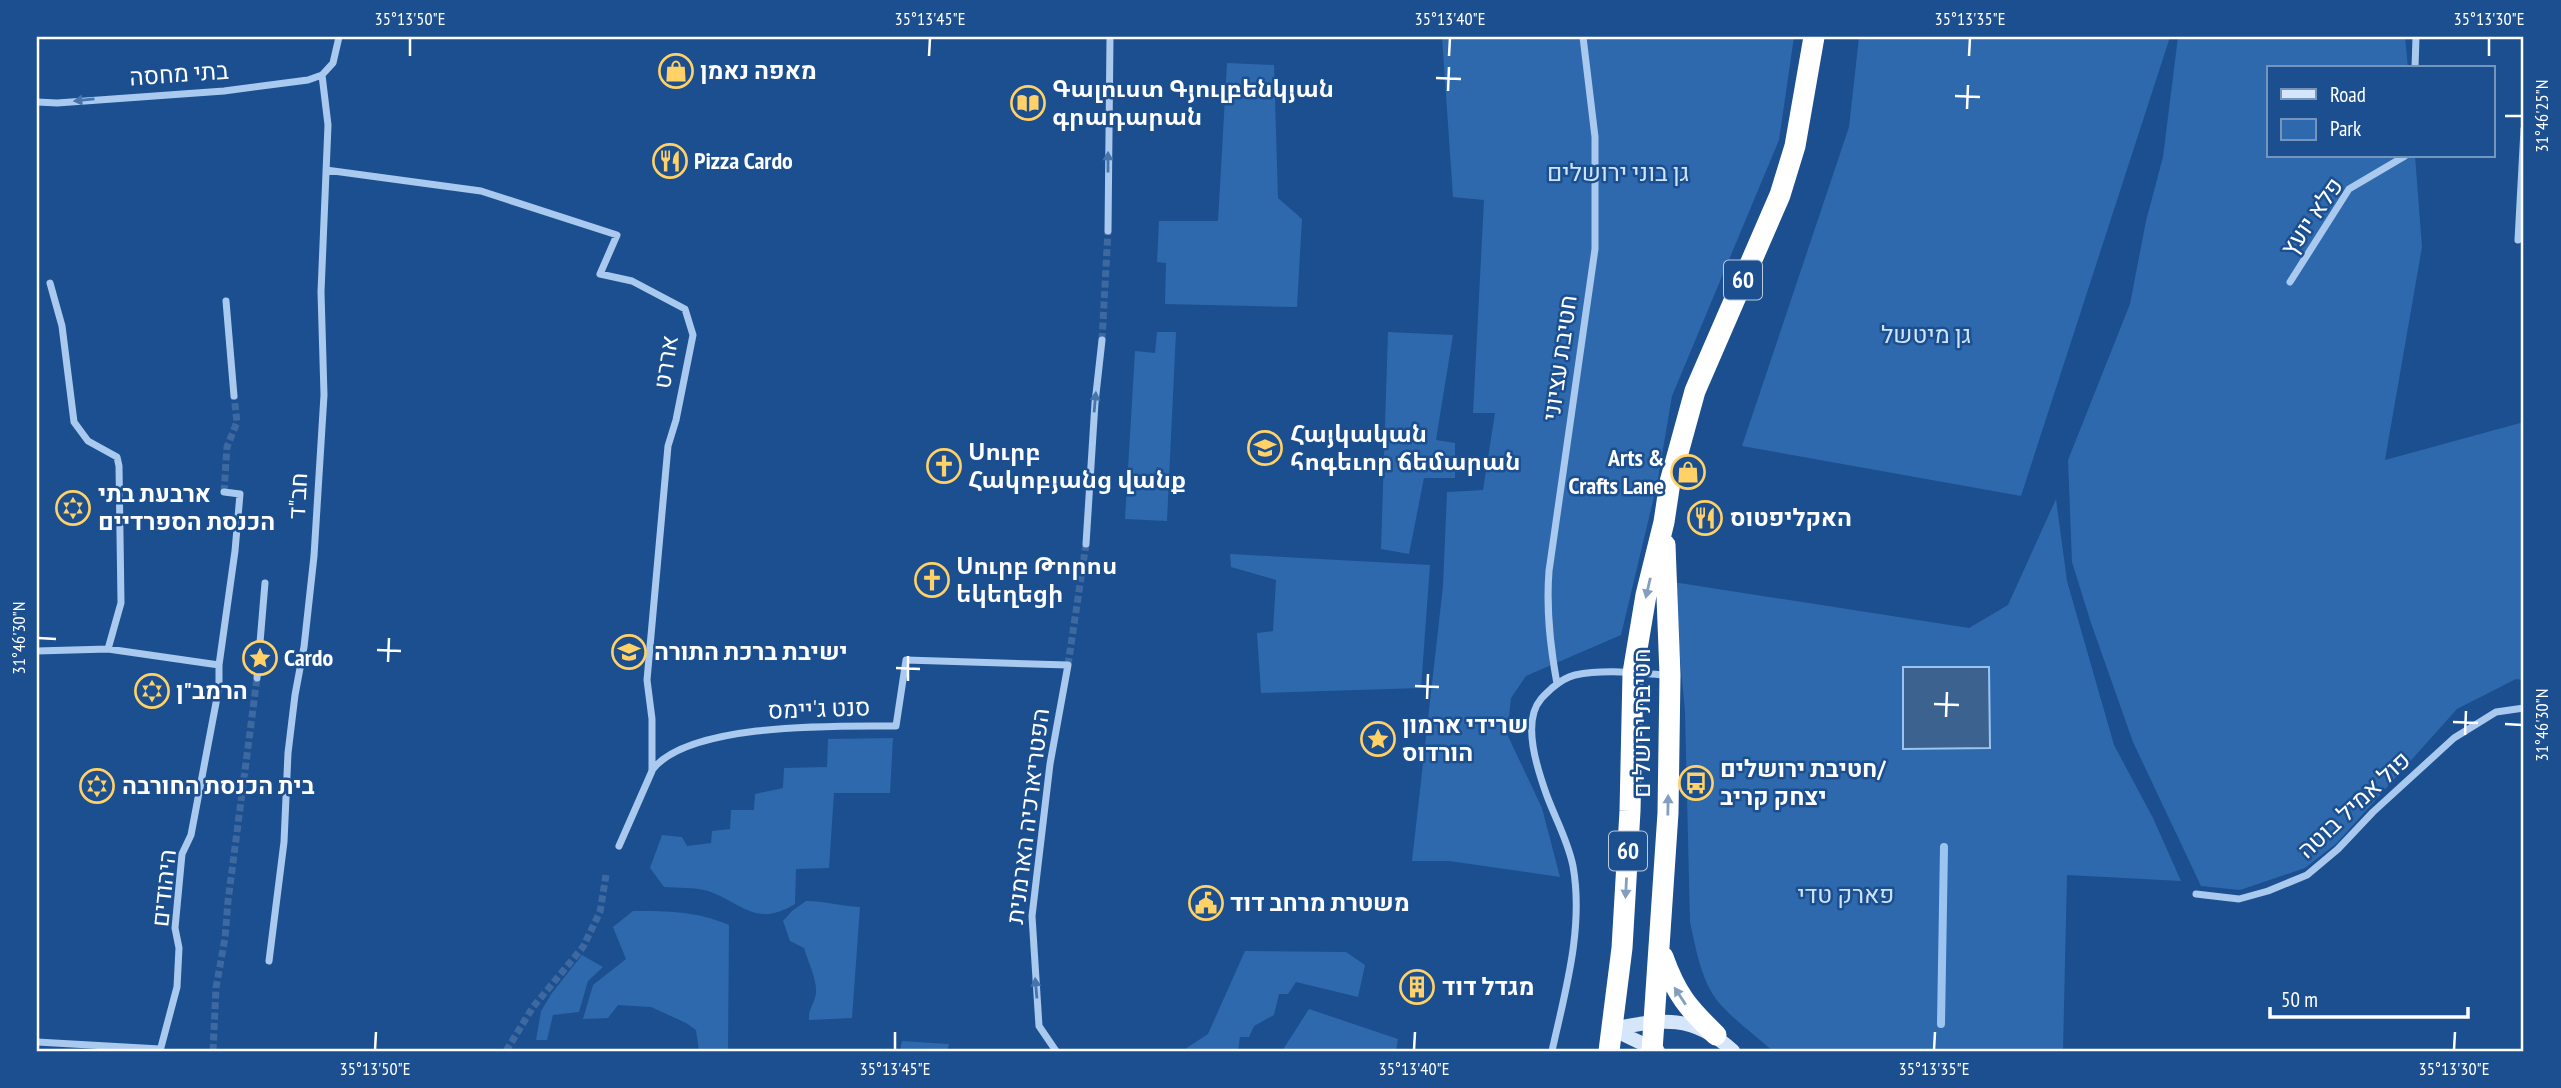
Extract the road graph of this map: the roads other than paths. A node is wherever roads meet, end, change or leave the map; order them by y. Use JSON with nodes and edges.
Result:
{"nodes":[{"id":1,"x":339,"y":37,"type":"edge"},
{"id":2,"x":1110,"y":37,"type":"edge"},
{"id":3,"x":1583,"y":37,"type":"edge"},
{"id":4,"x":1814,"y":37,"type":"edge"},
{"id":5,"x":2416,"y":37,"type":"edge"},
{"id":6,"x":2415,"y":66,"type":"edge"},
{"id":7,"x":322,"y":75,"type":"junction"},
{"id":8,"x":37,"y":102,"type":"edge"},
{"id":9,"x":2524,"y":129,"type":"edge"},
{"id":10,"x":2402,"y":158,"type":"edge"},
{"id":11,"x":327,"y":170,"type":"junction"},
{"id":12,"x":1108,"y":231,"type":"tunnel mouth"},
{"id":13,"x":2518,"y":240,"type":"dead end"},
{"id":14,"x":2290,"y":282,"type":"dead end"},
{"id":15,"x":50,"y":283,"type":"dead end"},
{"id":16,"x":226,"y":301,"type":"dead end"},
{"id":17,"x":1102,"y":340,"type":"tunnel mouth"},
{"id":18,"x":234,"y":396,"type":"tunnel mouth"},
{"id":19,"x":223,"y":492,"type":"tunnel mouth"},
{"id":20,"x":1664,"y":522,"type":"junction"},
{"id":21,"x":1086,"y":544,"type":"tunnel mouth"},
{"id":22,"x":265,"y":583,"type":"dead end"},
{"id":23,"x":108,"y":649,"type":"junction"},
{"id":24,"x":37,"y":651,"type":"edge"},
{"id":25,"x":219,"y":665,"type":"junction"},
{"id":26,"x":1068,"y":665,"type":"joint"},
{"id":27,"x":1633,"y":673,"type":"junction"},
{"id":28,"x":1670,"y":675,"type":"junction"},
{"id":29,"x":257,"y":678,"type":"tunnel mouth"},
{"id":30,"x":1557,"y":684,"type":"junction"},
{"id":31,"x":2524,"y":708,"type":"edge"},
{"id":32,"x":652,"y":771,"type":"junction"},
{"id":33,"x":619,"y":846,"type":"dead end"},
{"id":34,"x":2196,"y":894,"type":"dead end"},
{"id":35,"x":1659,"y":947,"type":"junction"},
{"id":36,"x":269,"y":961,"type":"dead end"},
{"id":37,"x":1655,"y":1021,"type":"junction"},
{"id":38,"x":1612,"y":1029,"type":"junction"},
{"id":39,"x":1716,"y":1035,"type":"junction"},
{"id":40,"x":37,"y":1042,"type":"edge"},
{"id":41,"x":160,"y":1050,"type":"edge"},
{"id":42,"x":1056,"y":1051,"type":"edge"},
{"id":43,"x":1552,"y":1051,"type":"edge"},
{"id":44,"x":1609,"y":1051,"type":"edge"},
{"id":45,"x":1655,"y":1051,"type":"edge"},
{"id":46,"x":1733,"y":1051,"type":"edge"}],
"edges":[{"from":1,"to":7,"type":"street"},
{"from":12,"to":2,"type":"street","one_way":true},
{"from":3,"to":30,"type":"street","name":"חטיבת עציוני"},
{"from":4,"to":20,"type":"highway","name":"חטיבת ירושלים","number":"60"},
{"from":5,"to":6,"type":"street"},
{"from":7,"to":8,"type":"street","name":"בתי מחסה","one_way":true},
{"from":7,"to":11,"type":"street","name":"חב\"ד"},
{"from":9,"to":13,"type":"street"},
{"from":10,"to":14,"type":"street","name":"פלא יועץ"},
{"from":11,"to":32,"type":"street","name":"אררט"},
{"from":11,"to":36,"type":"street","name":"חב\"ד"},
{"from":15,"to":23,"type":"street"},
{"from":16,"to":18,"type":"street"},
{"from":21,"to":17,"type":"street","one_way":true},
{"from":19,"to":25,"type":"street","name":"היהודים"},
{"from":20,"to":27,"type":"highway","name":"חטיבת ירושלים","number":"60","one_way":true},
{"from":20,"to":28,"type":"highway","name":"חטיבת ירושלים","number":"60"},
{"from":22,"to":29,"type":"street"},
{"from":23,"to":24,"type":"street"},
{"from":23,"to":25,"type":"street"},
{"from":25,"to":41,"type":"street","name":"היהודים"},
{"from":26,"to":32,"type":"street","name":"סנט ג'יימס"},
{"from":42,"to":26,"type":"street","name":"הפטריארכיה הארמנית","one_way":true},
{"from":27,"to":28,"type":"street"},
{"from":27,"to":30,"type":"street"},
{"from":27,"to":38,"type":"highway","name":"חטיבת ירושלים","number":"60","one_way":true},
{"from":35,"to":28,"type":"highway","name":"חטיבת ירושלים","number":"60","one_way":true},
{"from":30,"to":43,"type":"street"},
{"from":31,"to":34,"type":"street","name":"פול אמיל בוטה"},
{"from":32,"to":33,"type":"street","name":"אררט"},
{"from":35,"to":37,"type":"highway","name":"חטיבת ירושלים","number":"60"},
{"from":39,"to":35,"type":"highway","one_way":true},
{"from":37,"to":38,"type":"street"},
{"from":37,"to":39,"type":"street"},
{"from":37,"to":45,"type":"highway","name":"חטיבת ירושלים","number":"60"},
{"from":38,"to":44,"type":"highway","number":"60"},
{"from":38,"to":45,"type":"street"},
{"from":39,"to":46,"type":"street"},
{"from":40,"to":41,"type":"street"}]}
